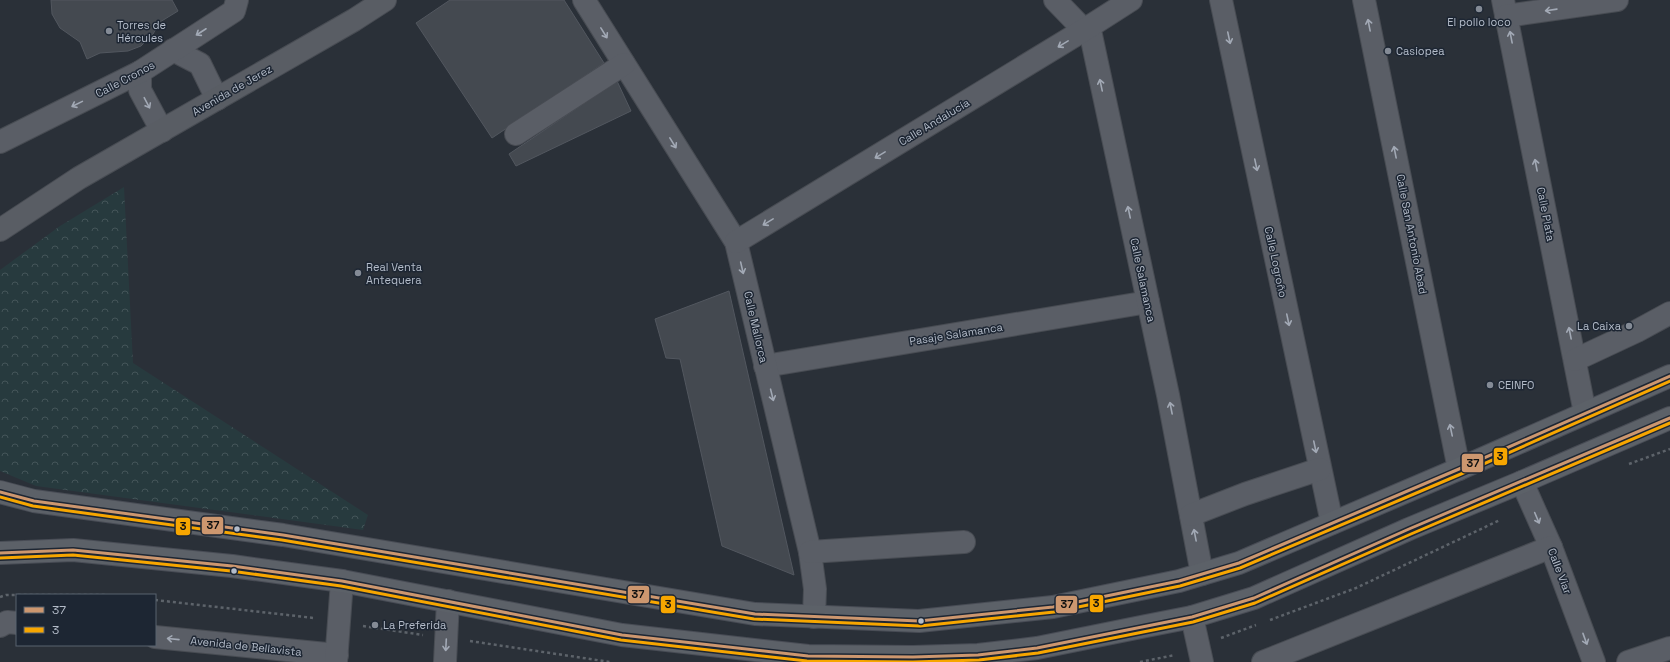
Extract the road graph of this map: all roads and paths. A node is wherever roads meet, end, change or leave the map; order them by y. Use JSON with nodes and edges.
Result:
{"nodes":[{"id":1,"x":237,"y":0,"type":"edge"},
{"id":2,"x":384,"y":0,"type":"edge"},
{"id":3,"x":584,"y":0,"type":"edge"},
{"id":4,"x":1055,"y":0,"type":"edge"},
{"id":5,"x":1131,"y":0,"type":"edge"},
{"id":6,"x":1221,"y":0,"type":"edge"},
{"id":7,"x":1364,"y":0,"type":"edge"},
{"id":8,"x":1617,"y":0,"type":"edge"},
{"id":9,"x":1501,"y":5,"type":"edge"},
{"id":10,"x":1084,"y":30,"type":"junction"},
{"id":11,"x":173,"y":50,"type":"junction"},
{"id":12,"x":624,"y":64,"type":"junction"},
{"id":13,"x":140,"y":72,"type":"junction"},
{"id":14,"x":217,"y":99,"type":"junction"},
{"id":15,"x":162,"y":131,"type":"junction"},
{"id":16,"x":516,"y":134,"type":"dead end"},
{"id":17,"x":0,"y":142,"type":"edge"},
{"id":18,"x":79,"y":178,"type":"junction"},
{"id":19,"x":0,"y":230,"type":"edge"},
{"id":20,"x":736,"y":242,"type":"junction"},
{"id":21,"x":0,"y":246,"type":"edge"},
{"id":22,"x":1148,"y":302,"type":"junction"},
{"id":23,"x":1670,"y":313,"type":"edge"},
{"id":24,"x":1575,"y":360,"type":"junction"},
{"id":25,"x":765,"y":366,"type":"junction"},
{"id":26,"x":1670,"y":376,"type":"edge"},
{"id":27,"x":1586,"y":413,"type":"junction"},
{"id":28,"x":1670,"y":418,"type":"edge"},
{"id":29,"x":1459,"y":468,"type":"junction"},
{"id":30,"x":1320,"y":469,"type":"junction"},
{"id":31,"x":1522,"y":482,"type":"junction"},
{"id":32,"x":0,"y":492,"type":"edge"},
{"id":33,"x":1191,"y":515,"type":"junction"},
{"id":34,"x":1504,"y":518,"type":"dead end"},
{"id":35,"x":1332,"y":523,"type":"junction"},
{"id":36,"x":964,"y":542,"type":"dead end"},
{"id":37,"x":1551,"y":547,"type":"junction"},
{"id":38,"x":810,"y":552,"type":"junction"},
{"id":39,"x":0,"y":553,"type":"edge"},
{"id":40,"x":1202,"y":574,"type":"junction"},
{"id":41,"x":342,"y":581,"type":"junction"},
{"id":42,"x":16,"y":595,"type":"edge"},
{"id":43,"x":0,"y":597,"type":"edge"},
{"id":44,"x":156,"y":600,"type":"edge"},
{"id":45,"x":448,"y":601,"type":"junction"},
{"id":46,"x":814,"y":617,"type":"junction"},
{"id":47,"x":1192,"y":617,"type":"junction"},
{"id":48,"x":318,"y":619,"type":"dead end"},
{"id":49,"x":1264,"y":622,"type":"dead end"},
{"id":50,"x":360,"y":625,"type":"dead end"},
{"id":51,"x":1257,"y":625,"type":"dead end"},
{"id":52,"x":431,"y":636,"type":"dead end"},
{"id":53,"x":156,"y":637,"type":"edge"},
{"id":54,"x":1215,"y":640,"type":"dead end"},
{"id":55,"x":468,"y":641,"type":"dead end"},
{"id":56,"x":1670,"y":648,"type":"edge"},
{"id":57,"x":1179,"y":655,"type":"dead end"},
{"id":58,"x":337,"y":658,"type":"edge"},
{"id":59,"x":445,"y":662,"type":"edge"},
{"id":60,"x":610,"y":662,"type":"edge"},
{"id":61,"x":1140,"y":662,"type":"edge"},
{"id":62,"x":1202,"y":662,"type":"edge"},
{"id":63,"x":1262,"y":662,"type":"edge"},
{"id":64,"x":1594,"y":662,"type":"edge"},
{"id":65,"x":1628,"y":662,"type":"edge"}],
"edges":[{"from":1,"to":11,"type":"street","name":"Calle Cronos","one_way":true},
{"from":2,"to":14,"type":"main road","name":"Avenida de Jerez"},
{"from":3,"to":12,"type":"street","name":"Calle Mallorca","one_way":true},
{"from":4,"to":10,"type":"street","name":"Calle Salamanca"},
{"from":5,"to":10,"type":"street","name":"Calle Andalucía"},
{"from":6,"to":30,"type":"street","name":"Calle Logroño","one_way":true},
{"from":29,"to":7,"type":"street","name":"Calle San Antonio Abad","one_way":true},
{"from":8,"to":9,"type":"street","one_way":true},
{"from":24,"to":9,"type":"street","name":"Calle Plata","one_way":true},
{"from":10,"to":20,"type":"street","name":"Calle Andalucía","one_way":true},
{"from":22,"to":10,"type":"street","name":"Calle Salamanca","one_way":true},
{"from":11,"to":13,"type":"street","name":"Calle Cronos"},
{"from":11,"to":14,"type":"street"},
{"from":12,"to":16,"type":"street"},
{"from":12,"to":20,"type":"street","name":"Calle Mallorca","one_way":true},
{"from":13,"to":15,"type":"street","one_way":true},
{"from":13,"to":17,"type":"street","name":"Calle Cronos","one_way":true},
{"from":14,"to":15,"type":"main road","name":"Avenida de Jerez"},
{"from":15,"to":18,"type":"main road","name":"Avenida de Jerez"},
{"from":18,"to":19,"type":"main road","name":"Avenida de Jerez"},
{"from":18,"to":21,"type":"main road","name":"Avenida de Jerez"},
{"from":20,"to":25,"type":"street","name":"Calle Mallorca","one_way":true},
{"from":22,"to":25,"type":"street","name":"Pasaje Salamanca"},
{"from":33,"to":22,"type":"street","name":"Calle Salamanca","one_way":true},
{"from":23,"to":24,"type":"street"},
{"from":24,"to":27,"type":"street","name":"Calle Plata"},
{"from":25,"to":38,"type":"street","name":"Calle Mallorca","one_way":true},
{"from":26,"to":27,"type":"main road"},
{"from":27,"to":29,"type":"main road"},
{"from":28,"to":31,"type":"main road"},
{"from":29,"to":35,"type":"main road"},
{"from":30,"to":33,"type":"street"},
{"from":30,"to":35,"type":"street","name":"Calle Logroño"},
{"from":31,"to":37,"type":"street","name":"Calle Viar","one_way":true},
{"from":31,"to":47,"type":"main road"},
{"from":32,"to":46,"type":"main road"},
{"from":40,"to":33,"type":"street","name":"Calle Salamanca","one_way":true},
{"from":34,"to":49,"type":"path"},
{"from":35,"to":40,"type":"main road"},
{"from":36,"to":38,"type":"street"},
{"from":37,"to":63,"type":"street"},
{"from":37,"to":64,"type":"street","name":"Calle Viar","one_way":true},
{"from":38,"to":46,"type":"street","name":"Calle Mallorca"},
{"from":39,"to":41,"type":"main road"},
{"from":40,"to":46,"type":"main road"},
{"from":41,"to":45,"type":"main road"},
{"from":41,"to":58,"type":"street"},
{"from":42,"to":43,"type":"path"},
{"from":44,"to":48,"type":"path"},
{"from":45,"to":47,"type":"main road"},
{"from":45,"to":59,"type":"street","one_way":true},
{"from":47,"to":62,"type":"street"},
{"from":50,"to":52,"type":"path"},
{"from":51,"to":54,"type":"path"},
{"from":58,"to":53,"type":"street","name":"Avenida de Bellavista","one_way":true},
{"from":55,"to":60,"type":"path"},
{"from":56,"to":65,"type":"street"},
{"from":57,"to":61,"type":"path"}]}
